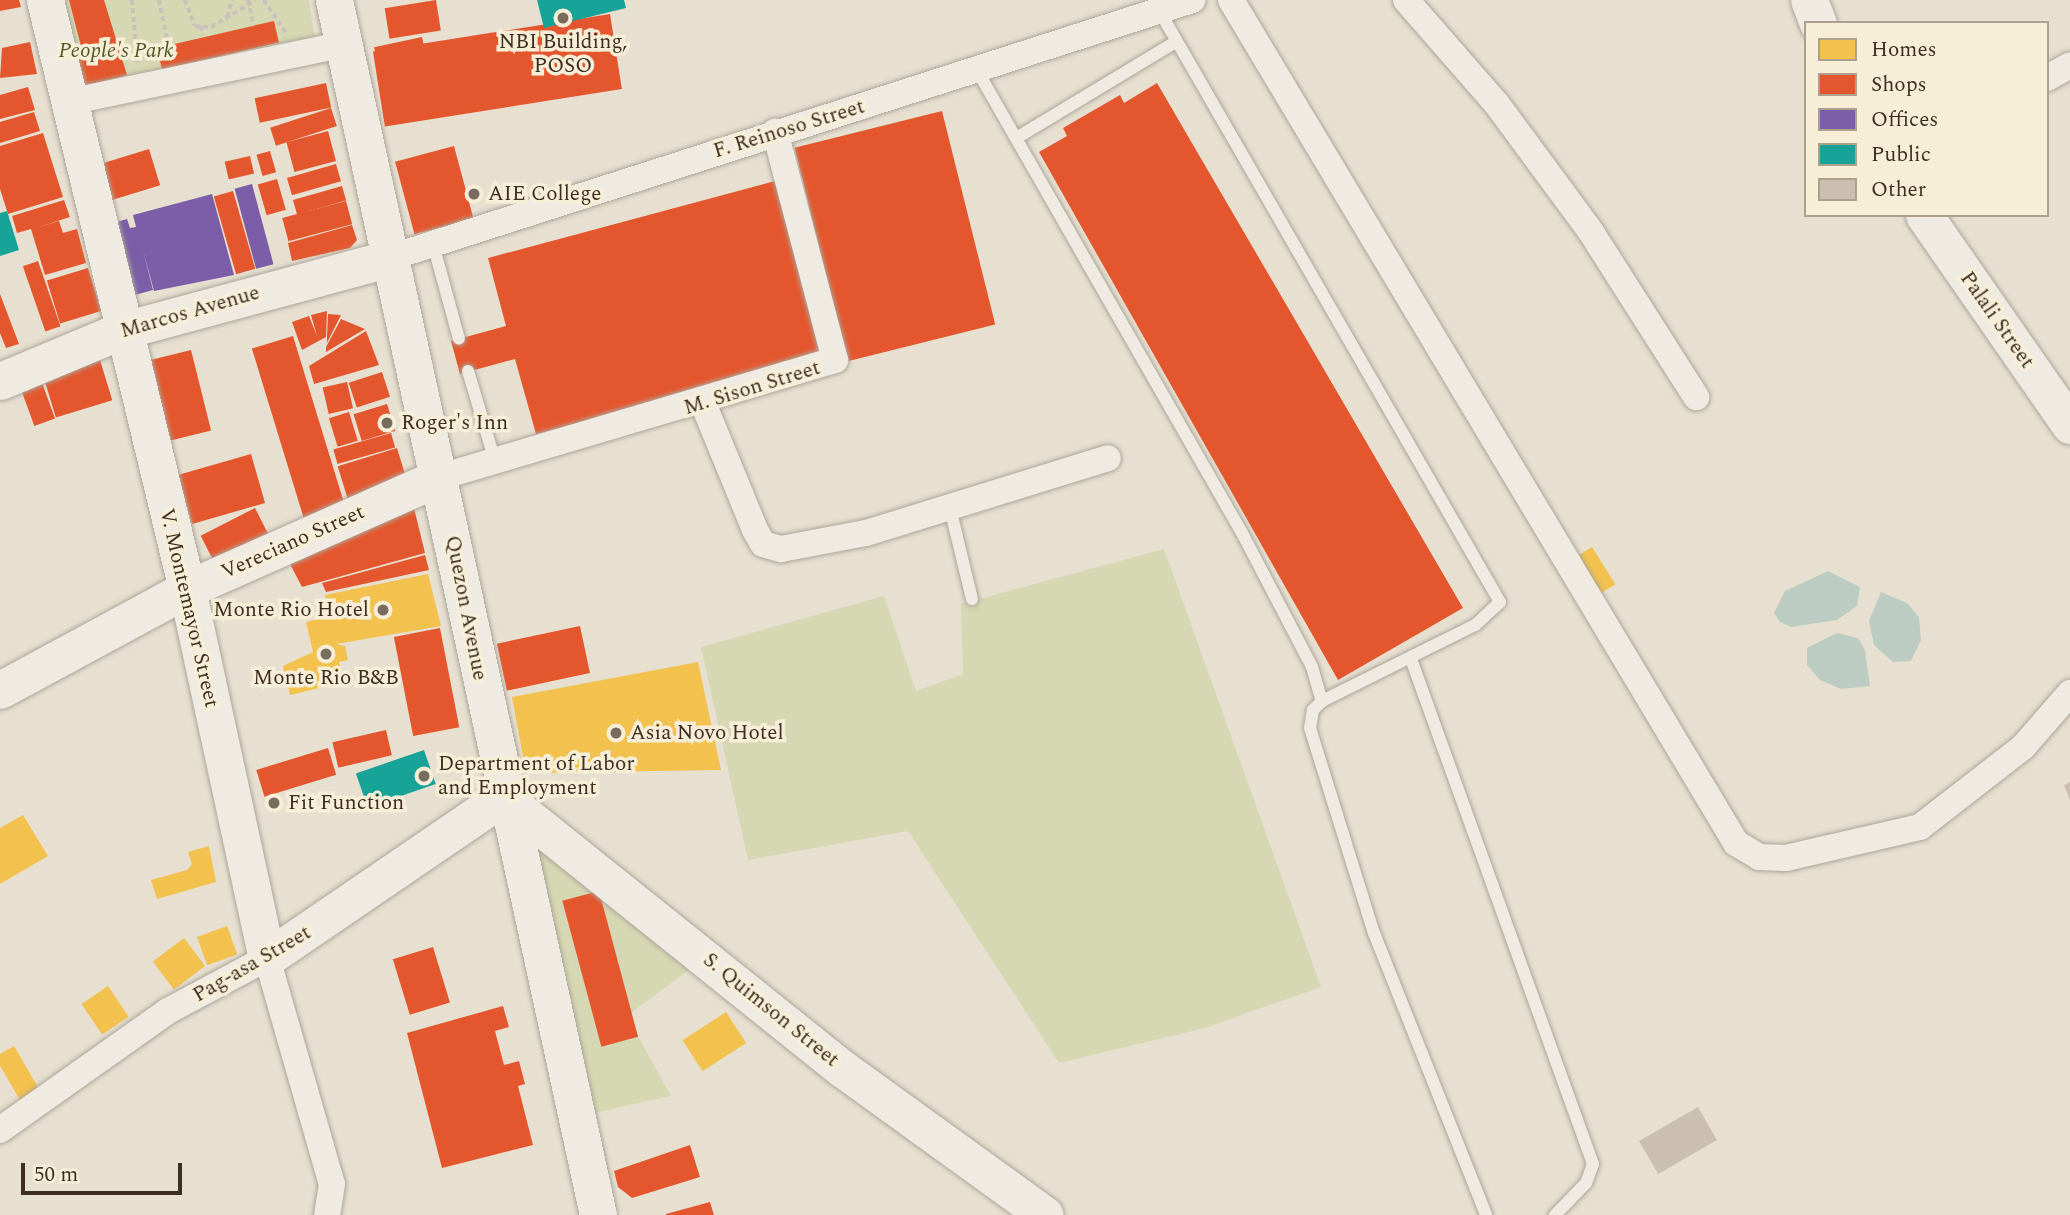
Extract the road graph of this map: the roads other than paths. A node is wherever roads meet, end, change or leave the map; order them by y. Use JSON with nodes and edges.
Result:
{"nodes":[{"id":1,"x":45,"y":0,"type":"edge"},
{"id":2,"x":334,"y":0,"type":"edge"},
{"id":3,"x":1192,"y":0,"type":"edge"},
{"id":4,"x":1231,"y":0,"type":"edge"},
{"id":5,"x":1406,"y":0,"type":"edge"},
{"id":6,"x":1809,"y":0,"type":"edge"},
{"id":7,"x":1160,"y":12,"type":"junction"},
{"id":8,"x":1817,"y":21,"type":"edge"},
{"id":9,"x":1174,"y":43,"type":"junction"},
{"id":10,"x":342,"y":45,"type":"junction"},
{"id":11,"x":2070,"y":65,"type":"edge"},
{"id":12,"x":978,"y":72,"type":"junction"},
{"id":13,"x":2049,"y":77,"type":"edge"},
{"id":14,"x":68,"y":102,"type":"junction"},
{"id":15,"x":775,"y":132,"type":"junction"},
{"id":16,"x":1018,"y":137,"type":"junction"},
{"id":17,"x":1925,"y":217,"type":"edge"},
{"id":18,"x":433,"y":244,"type":"junction"},
{"id":19,"x":386,"y":259,"type":"junction"},
{"id":20,"x":120,"y":331,"type":"junction"},
{"id":21,"x":459,"y":338,"type":"dead end"},
{"id":22,"x":468,"y":372,"type":"dead end"},
{"id":23,"x":4,"y":375,"type":"edge"},
{"id":24,"x":1696,"y":397,"type":"dead end"},
{"id":25,"x":703,"y":403,"type":"junction"},
{"id":26,"x":2070,"y":425,"type":"edge"},
{"id":27,"x":1108,"y":458,"type":"dead end"},
{"id":28,"x":495,"y":461,"type":"junction"},
{"id":29,"x":440,"y":477,"type":"junction"},
{"id":30,"x":949,"y":504,"type":"junction"},
{"id":31,"x":187,"y":589,"type":"junction"},
{"id":32,"x":972,"y":599,"type":"dead end"},
{"id":33,"x":1411,"y":659,"type":"junction"},
{"id":34,"x":0,"y":690,"type":"edge"},
{"id":35,"x":2070,"y":693,"type":"edge"},
{"id":36,"x":1322,"y":701,"type":"junction"},
{"id":37,"x":503,"y":797,"type":"junction"},
{"id":38,"x":267,"y":958,"type":"junction"},
{"id":39,"x":0,"y":1130,"type":"edge"},
{"id":40,"x":327,"y":1215,"type":"edge"},
{"id":41,"x":598,"y":1215,"type":"edge"},
{"id":42,"x":1045,"y":1215,"type":"edge"},
{"id":43,"x":1486,"y":1215,"type":"edge"},
{"id":44,"x":1555,"y":1215,"type":"edge"}],
"edges":[{"from":1,"to":14,"type":"street","name":"V. Montemayor Street"},
{"from":2,"to":10,"type":"street","name":"Quezon Avenue"},
{"from":3,"to":7,"type":"street","name":"F. Reinoso Street"},
{"from":4,"to":35,"type":"street"},
{"from":5,"to":24,"type":"street"},
{"from":6,"to":8,"type":"street"},
{"from":7,"to":9,"type":"lane"},
{"from":7,"to":12,"type":"street","name":"F. Reinoso Street"},
{"from":9,"to":16,"type":"lane"},
{"from":9,"to":33,"type":"lane"},
{"from":10,"to":14,"type":"street"},
{"from":10,"to":19,"type":"street","name":"Quezon Avenue"},
{"from":11,"to":13,"type":"street"},
{"from":12,"to":15,"type":"street","name":"F. Reinoso Street"},
{"from":12,"to":16,"type":"lane"},
{"from":14,"to":20,"type":"street","name":"V. Montemayor Street"},
{"from":15,"to":18,"type":"street","name":"F. Reinoso Street"},
{"from":15,"to":25,"type":"street","name":"M. Sison Street"},
{"from":16,"to":36,"type":"lane"},
{"from":17,"to":26,"type":"street","name":"Palali Street"},
{"from":18,"to":19,"type":"street","name":"F. Reinoso Street"},
{"from":18,"to":21,"type":"lane"},
{"from":19,"to":20,"type":"street","name":"Marcos Avenue"},
{"from":19,"to":29,"type":"street","name":"Quezon Avenue"},
{"from":20,"to":23,"type":"street","name":"Marcos Avenue"},
{"from":20,"to":31,"type":"street","name":"V. Montemayor Street"},
{"from":22,"to":28,"type":"lane"},
{"from":25,"to":28,"type":"street","name":"M. Sison Street"},
{"from":25,"to":30,"type":"street"},
{"from":27,"to":30,"type":"street"},
{"from":28,"to":29,"type":"street","name":"M. Sison Street"},
{"from":29,"to":31,"type":"street","name":"Vereciano Street"},
{"from":29,"to":37,"type":"street","name":"Quezon Avenue"},
{"from":30,"to":32,"type":"lane"},
{"from":31,"to":34,"type":"street","name":"Vereciano Street"},
{"from":31,"to":38,"type":"street","name":"V. Montemayor Street"},
{"from":33,"to":36,"type":"lane"},
{"from":33,"to":44,"type":"lane"},
{"from":36,"to":43,"type":"lane"},
{"from":37,"to":38,"type":"street","name":"Pag-asa Street"},
{"from":37,"to":41,"type":"street","name":"Quezon Avenue"},
{"from":37,"to":42,"type":"street","name":"S. Quimson Street"},
{"from":38,"to":39,"type":"street","name":"Pag-asa Street"},
{"from":38,"to":40,"type":"street","name":"V. Montemayor Street"}]}
